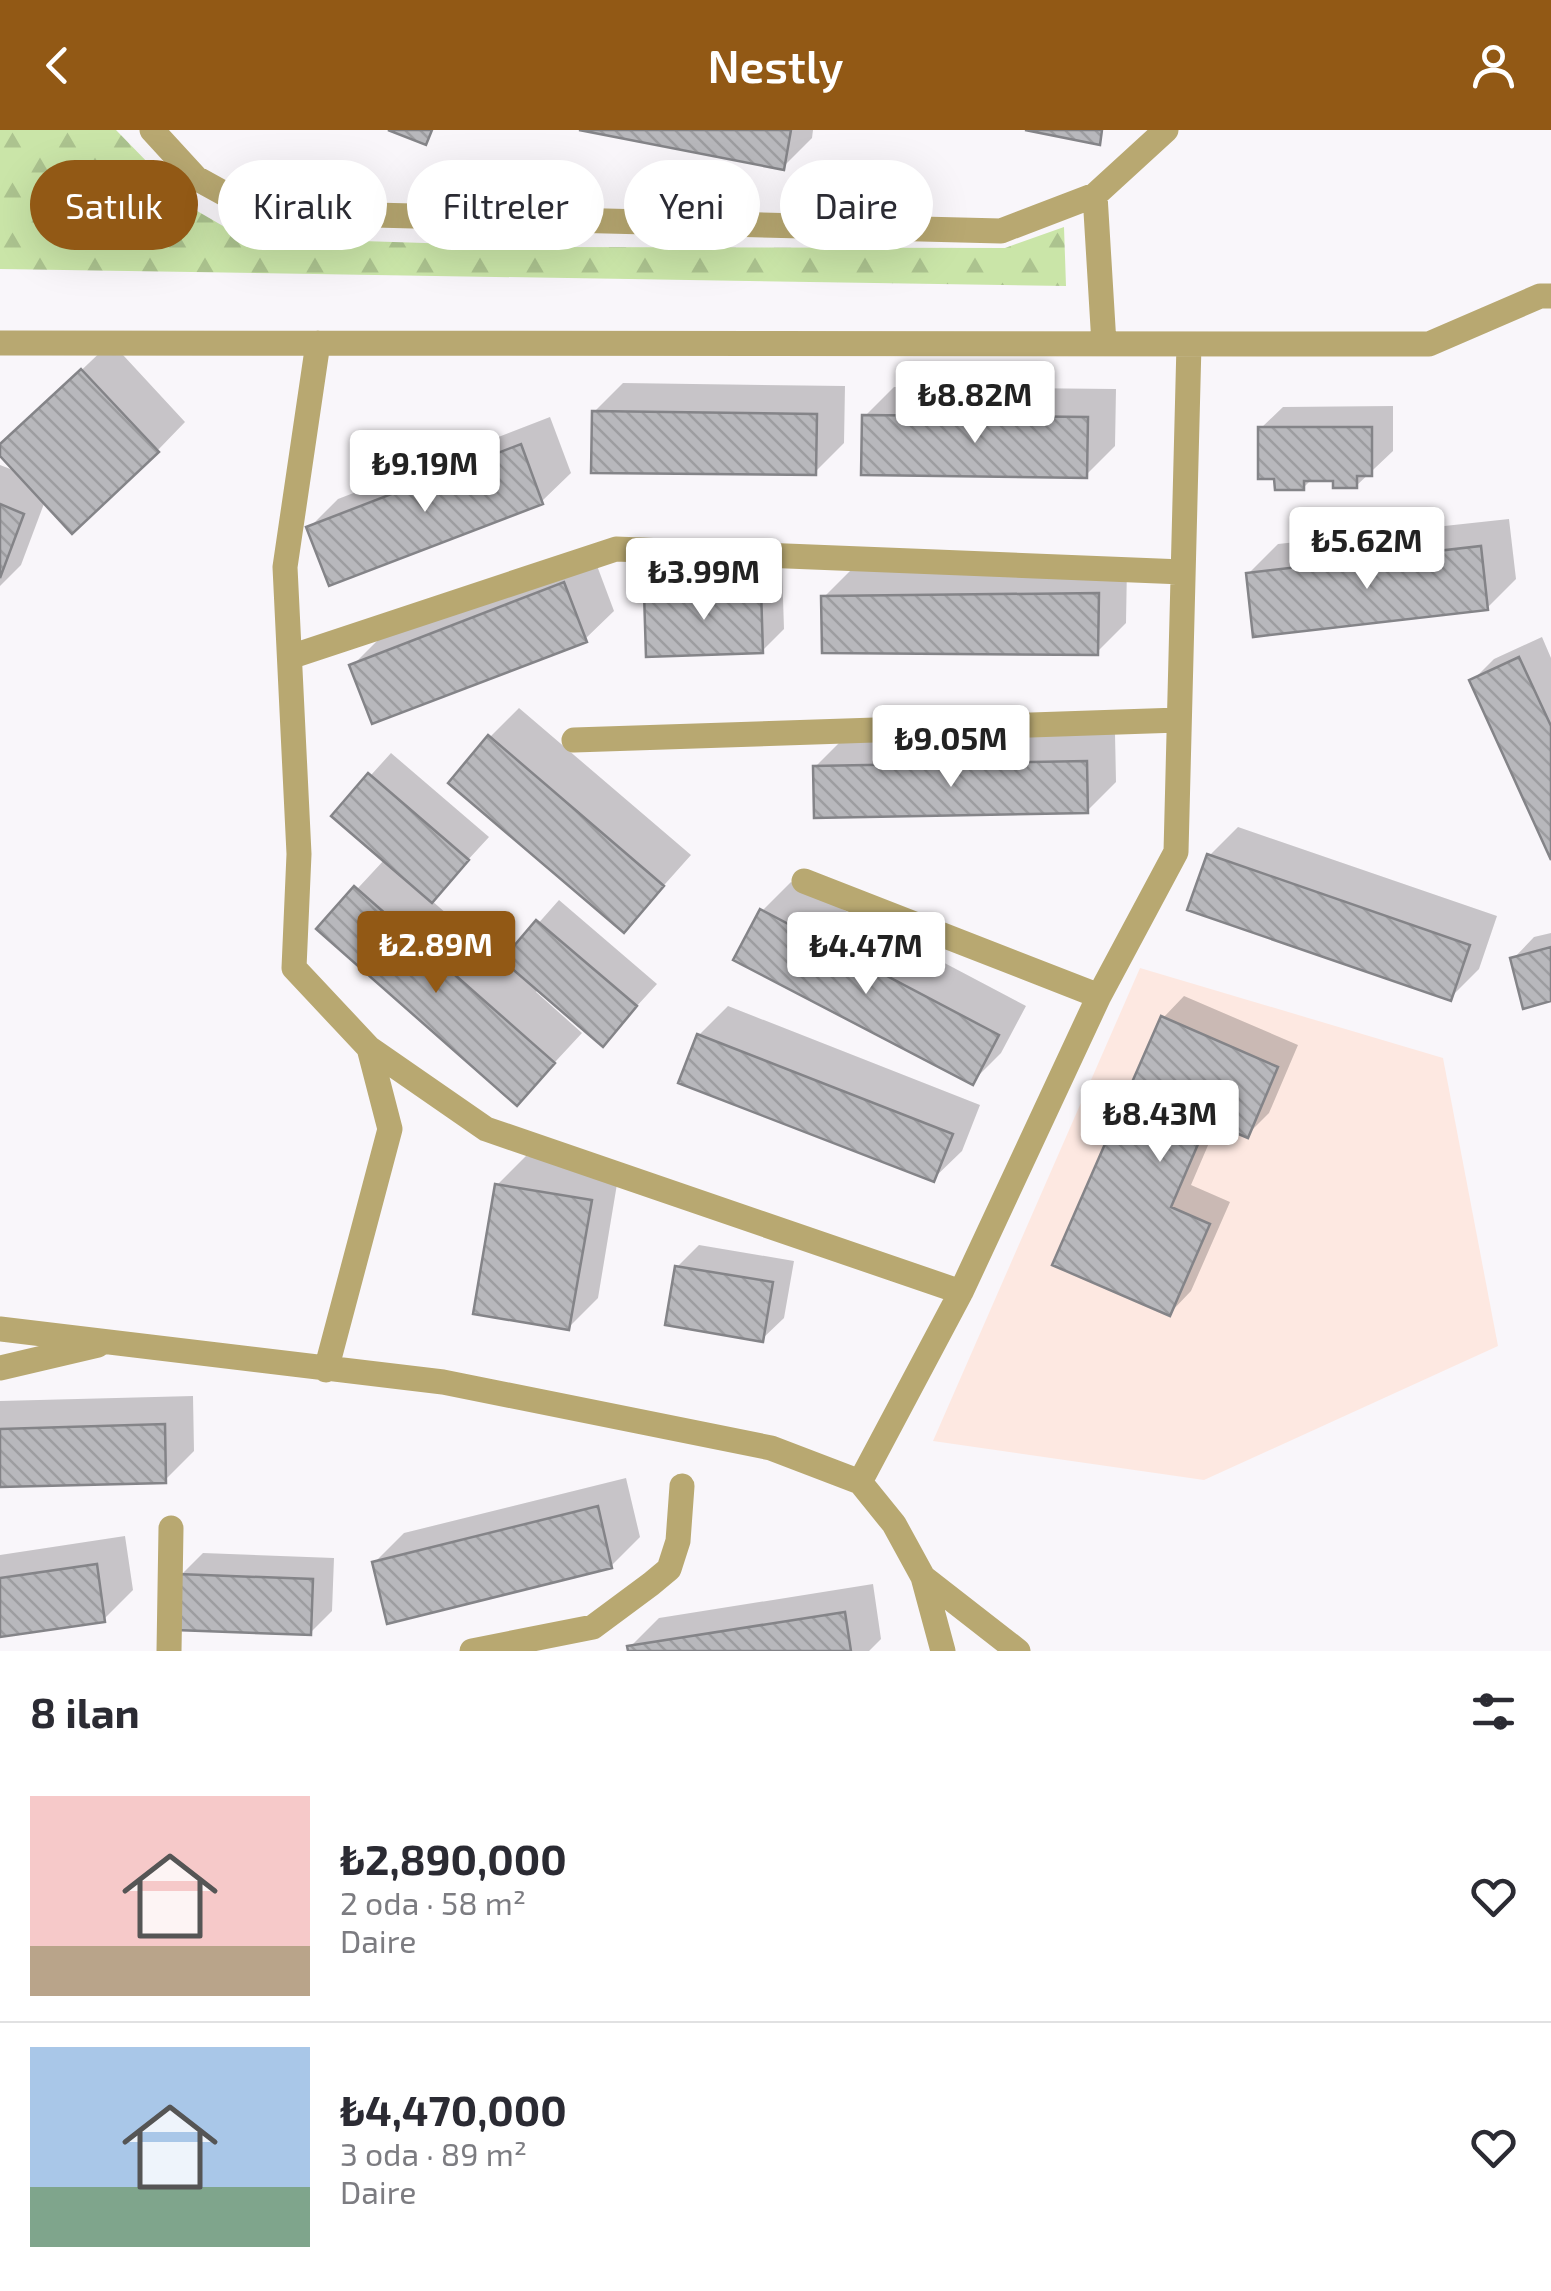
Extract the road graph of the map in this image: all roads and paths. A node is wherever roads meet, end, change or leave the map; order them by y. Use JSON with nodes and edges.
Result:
{"nodes":[{"id":1,"x":152,"y":130,"type":"edge"},
{"id":2,"x":1166,"y":130,"type":"edge"},
{"id":3,"x":1095,"y":196,"type":"junction"},
{"id":4,"x":1551,"y":296,"type":"edge"},
{"id":5,"x":0,"y":343,"type":"edge"},
{"id":6,"x":318,"y":343,"type":"junction"},
{"id":7,"x":1104,"y":344,"type":"junction"},
{"id":8,"x":1189,"y":344,"type":"junction"},
{"id":9,"x":1183,"y":572,"type":"junction"},
{"id":10,"x":290,"y":657,"type":"junction"},
{"id":11,"x":1179,"y":720,"type":"junction"},
{"id":12,"x":574,"y":740,"type":"dead end"},
{"id":13,"x":804,"y":881,"type":"dead end"},
{"id":14,"x":1099,"y":996,"type":"junction"},
{"id":15,"x":368,"y":1048,"type":"junction"},
{"id":16,"x":961,"y":1292,"type":"junction"},
{"id":17,"x":0,"y":1329,"type":"edge"},
{"id":18,"x":118,"y":1341,"type":"junction"},
{"id":19,"x":0,"y":1368,"type":"edge"},
{"id":20,"x":326,"y":1370,"type":"junction"},
{"id":21,"x":860,"y":1482,"type":"junction"},
{"id":22,"x":682,"y":1486,"type":"dead end"},
{"id":23,"x":171,"y":1528,"type":"dead end"},
{"id":24,"x":922,"y":1577,"type":"junction"},
{"id":25,"x":169,"y":1651,"type":"edge"},
{"id":26,"x":472,"y":1651,"type":"edge"},
{"id":27,"x":942,"y":1651,"type":"edge"},
{"id":28,"x":1018,"y":1651,"type":"edge"}],
"edges":[{"from":1,"to":3,"type":"street"},
{"from":2,"to":3,"type":"street"},
{"from":3,"to":7,"type":"street"},
{"from":4,"to":8,"type":"street"},
{"from":5,"to":6,"type":"street"},
{"from":6,"to":7,"type":"street"},
{"from":6,"to":10,"type":"street"},
{"from":7,"to":8,"type":"street"},
{"from":8,"to":9,"type":"street"},
{"from":9,"to":10,"type":"street"},
{"from":9,"to":11,"type":"street"},
{"from":10,"to":15,"type":"street"},
{"from":11,"to":12,"type":"street"},
{"from":11,"to":14,"type":"street"},
{"from":13,"to":14,"type":"street"},
{"from":14,"to":16,"type":"street"},
{"from":15,"to":16,"type":"street"},
{"from":15,"to":20,"type":"street"},
{"from":16,"to":21,"type":"street"},
{"from":17,"to":18,"type":"street"},
{"from":18,"to":19,"type":"street"},
{"from":18,"to":20,"type":"street"},
{"from":20,"to":21,"type":"street"},
{"from":21,"to":24,"type":"street"},
{"from":22,"to":26,"type":"street"},
{"from":23,"to":25,"type":"street"},
{"from":24,"to":27,"type":"street"},
{"from":24,"to":28,"type":"street"}]}
